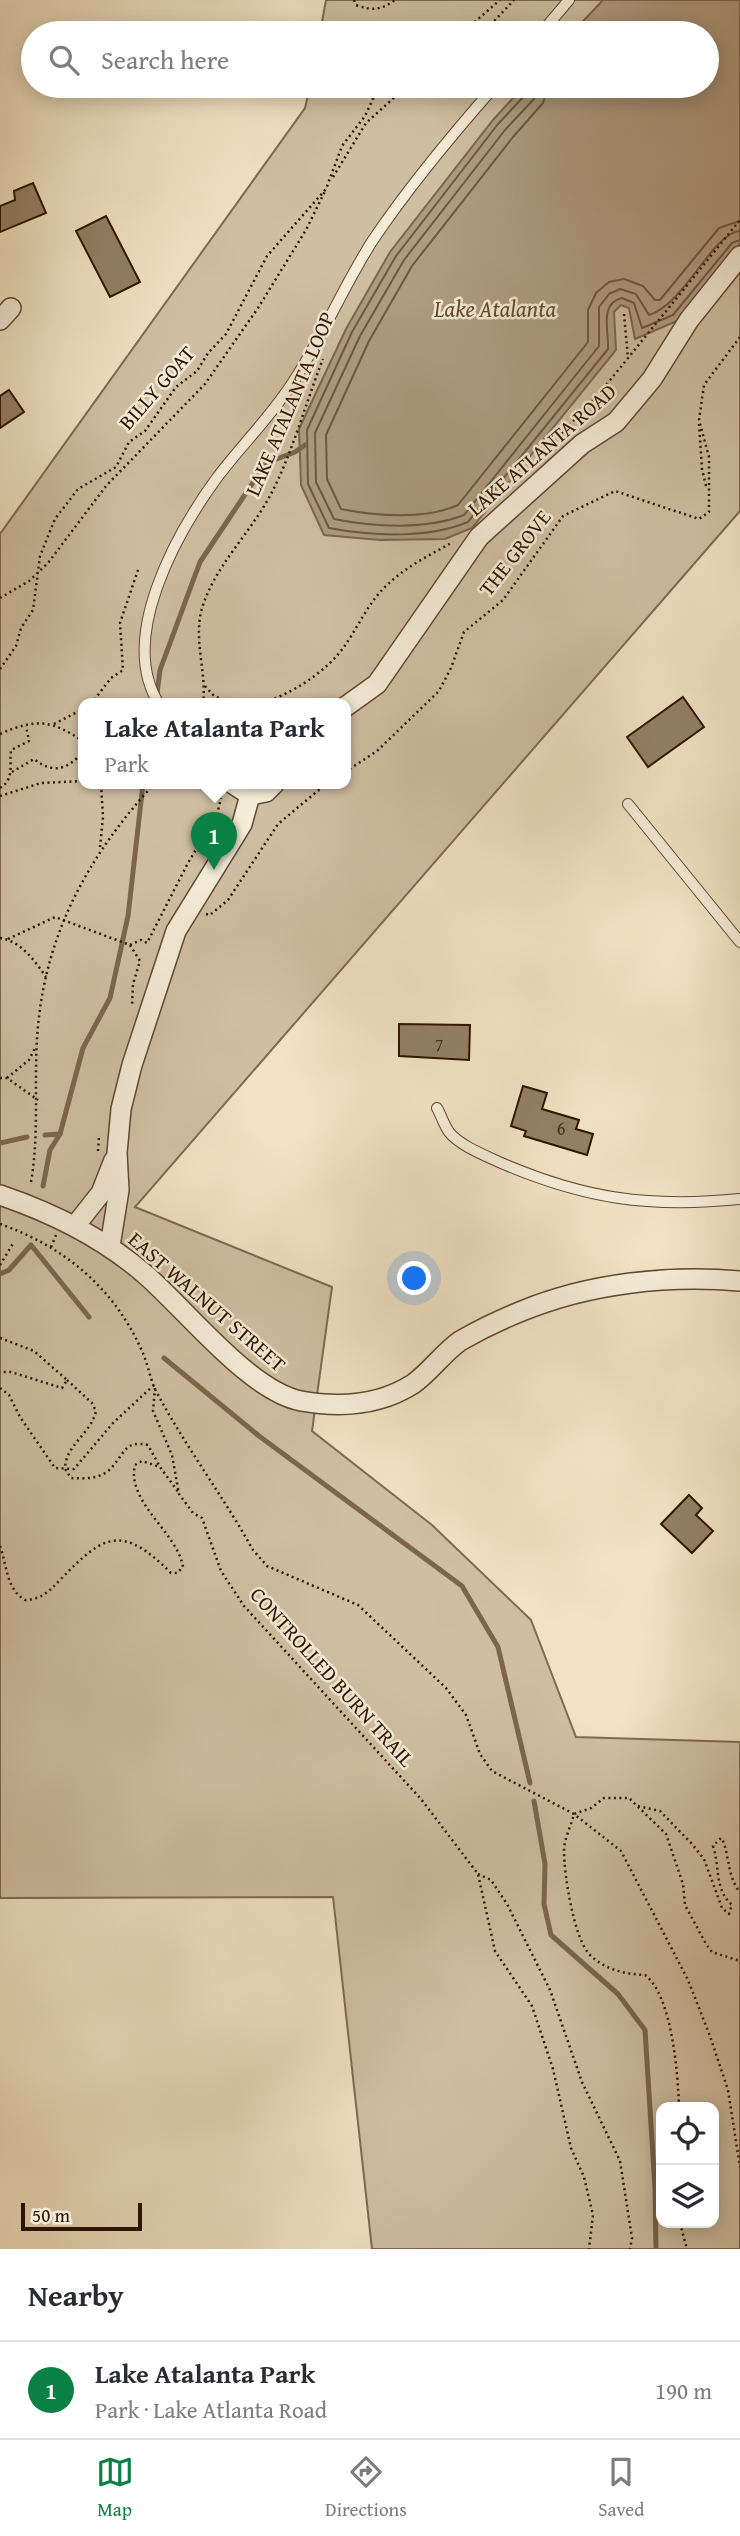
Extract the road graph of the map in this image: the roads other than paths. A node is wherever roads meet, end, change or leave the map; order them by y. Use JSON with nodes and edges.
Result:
{"nodes":[{"id":1,"x":569,"y":0,"type":"edge"},
{"id":2,"x":551,"y":21,"type":"edge"},
{"id":3,"x":485,"y":98,"type":"edge"},
{"id":4,"x":740,"y":256,"type":"edge"},
{"id":5,"x":156,"y":698,"type":"edge"},
{"id":6,"x":351,"y":703,"type":"edge"},
{"id":7,"x":269,"y":789,"type":"edge"},
{"id":8,"x":234,"y":790,"type":"edge"},
{"id":9,"x":628,"y":804,"type":"dead end"},
{"id":10,"x":740,"y":942,"type":"edge"},
{"id":11,"x":437,"y":1108,"type":"dead end"},
{"id":12,"x":117,"y":1153,"type":"junction"},
{"id":13,"x":0,"y":1195,"type":"edge"},
{"id":14,"x":740,"y":1199,"type":"edge"},
{"id":15,"x":75,"y":1226,"type":"junction"},
{"id":16,"x":110,"y":1246,"type":"junction"},
{"id":17,"x":740,"y":1281,"type":"edge"}],
"edges":[{"from":1,"to":2,"type":"lane"},
{"from":3,"to":5,"type":"lane"},
{"from":4,"to":6,"type":"street","name":"LAKE ATLANTA ROAD"},
{"from":7,"to":8,"type":"street"},
{"from":8,"to":12,"type":"street"},
{"from":9,"to":10,"type":"lane"},
{"from":11,"to":14,"type":"lane"},
{"from":12,"to":15,"type":"street"},
{"from":12,"to":16,"type":"street"},
{"from":13,"to":15,"type":"street","name":"EAST WALNUT STREET"},
{"from":15,"to":16,"type":"street","name":"EAST WALNUT STREET"},
{"from":16,"to":17,"type":"street","name":"EAST WALNUT STREET"}]}
